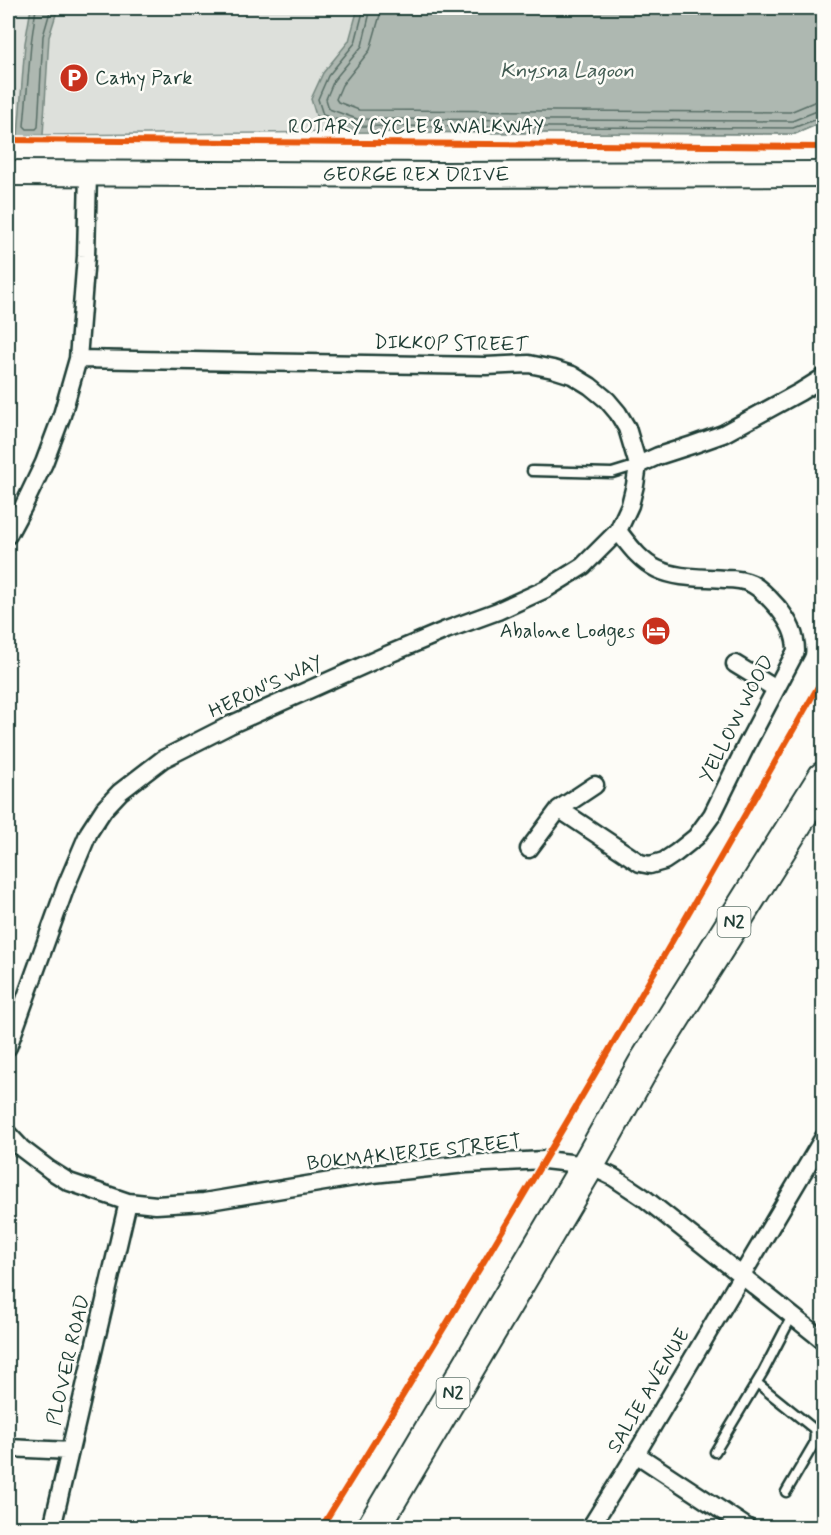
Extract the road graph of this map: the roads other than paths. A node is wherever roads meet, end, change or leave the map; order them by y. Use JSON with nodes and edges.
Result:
{"nodes":[{"id":1,"x":8,"y":172,"type":"edge"},
{"id":2,"x":88,"y":174,"type":"junction"},
{"id":3,"x":824,"y":174,"type":"edge"},
{"id":4,"x":78,"y":360,"type":"junction"},
{"id":5,"x":824,"y":377,"type":"edge"},
{"id":6,"x":638,"y":465,"type":"junction"},
{"id":7,"x":532,"y":471,"type":"dead end"},
{"id":8,"x":618,"y":531,"type":"junction"},
{"id":9,"x":8,"y":535,"type":"edge"},
{"id":10,"x":735,"y":664,"type":"dead end"},
{"id":11,"x":776,"y":689,"type":"junction"},
{"id":12,"x":824,"y":778,"type":"edge"},
{"id":13,"x":595,"y":785,"type":"dead end"},
{"id":14,"x":559,"y":809,"type":"junction"},
{"id":15,"x":529,"y":849,"type":"dead end"},
{"id":16,"x":8,"y":1047,"type":"edge"},
{"id":17,"x":8,"y":1134,"type":"edge"},
{"id":18,"x":824,"y":1137,"type":"edge"},
{"id":19,"x":588,"y":1165,"type":"junction"},
{"id":20,"x":128,"y":1202,"type":"junction"},
{"id":21,"x":742,"y":1275,"type":"junction"},
{"id":22,"x":792,"y":1316,"type":"junction"},
{"id":23,"x":824,"y":1341,"type":"edge"},
{"id":24,"x":757,"y":1383,"type":"junction"},
{"id":25,"x":8,"y":1448,"type":"edge"},
{"id":26,"x":70,"y":1450,"type":"junction"},
{"id":27,"x":715,"y":1452,"type":"dead end"},
{"id":28,"x":636,"y":1454,"type":"junction"},
{"id":29,"x":786,"y":1492,"type":"dead end"},
{"id":30,"x":52,"y":1527,"type":"edge"},
{"id":31,"x":373,"y":1527,"type":"edge"},
{"id":32,"x":590,"y":1527,"type":"edge"},
{"id":33,"x":748,"y":1527,"type":"edge"}],
"edges":[{"from":1,"to":2,"type":"street","name":"GEORGE REX DRIVE"},
{"from":2,"to":3,"type":"street","name":"GEORGE REX DRIVE"},
{"from":2,"to":4,"type":"street"},
{"from":4,"to":6,"type":"street","name":"DIKKOP STREET"},
{"from":4,"to":9,"type":"street"},
{"from":5,"to":6,"type":"street"},
{"from":6,"to":7,"type":"lane"},
{"from":6,"to":8,"type":"street","name":"HERON'S WAY"},
{"from":8,"to":11,"type":"street","name":"YELLOW WOOD"},
{"from":8,"to":16,"type":"street","name":"HERON'S WAY"},
{"from":10,"to":11,"type":"street"},
{"from":11,"to":14,"type":"street","name":"YELLOW WOOD"},
{"from":12,"to":19,"type":"highway","number":"N2"},
{"from":13,"to":14,"type":"street"},
{"from":14,"to":15,"type":"street"},
{"from":17,"to":20,"type":"street","name":"BOKMAKIERIE STREET"},
{"from":18,"to":21,"type":"street","name":"SALIE AVENUE"},
{"from":19,"to":20,"type":"street","name":"BOKMAKIERIE STREET"},
{"from":19,"to":21,"type":"street","name":"BOKMAKIERIE STREET"},
{"from":19,"to":31,"type":"highway","number":"N2"},
{"from":20,"to":26,"type":"street","name":"PLOVER ROAD"},
{"from":21,"to":22,"type":"street","name":"BOKMAKIERIE STREET"},
{"from":21,"to":28,"type":"street","name":"SALIE AVENUE"},
{"from":22,"to":23,"type":"street","name":"BOKMAKIERIE STREET"},
{"from":22,"to":24,"type":"lane"},
{"from":24,"to":27,"type":"lane"},
{"from":24,"to":29,"type":"lane"},
{"from":25,"to":26,"type":"street"},
{"from":26,"to":30,"type":"street","name":"PLOVER ROAD"},
{"from":28,"to":32,"type":"street","name":"SALIE AVENUE"},
{"from":28,"to":33,"type":"street"}]}
